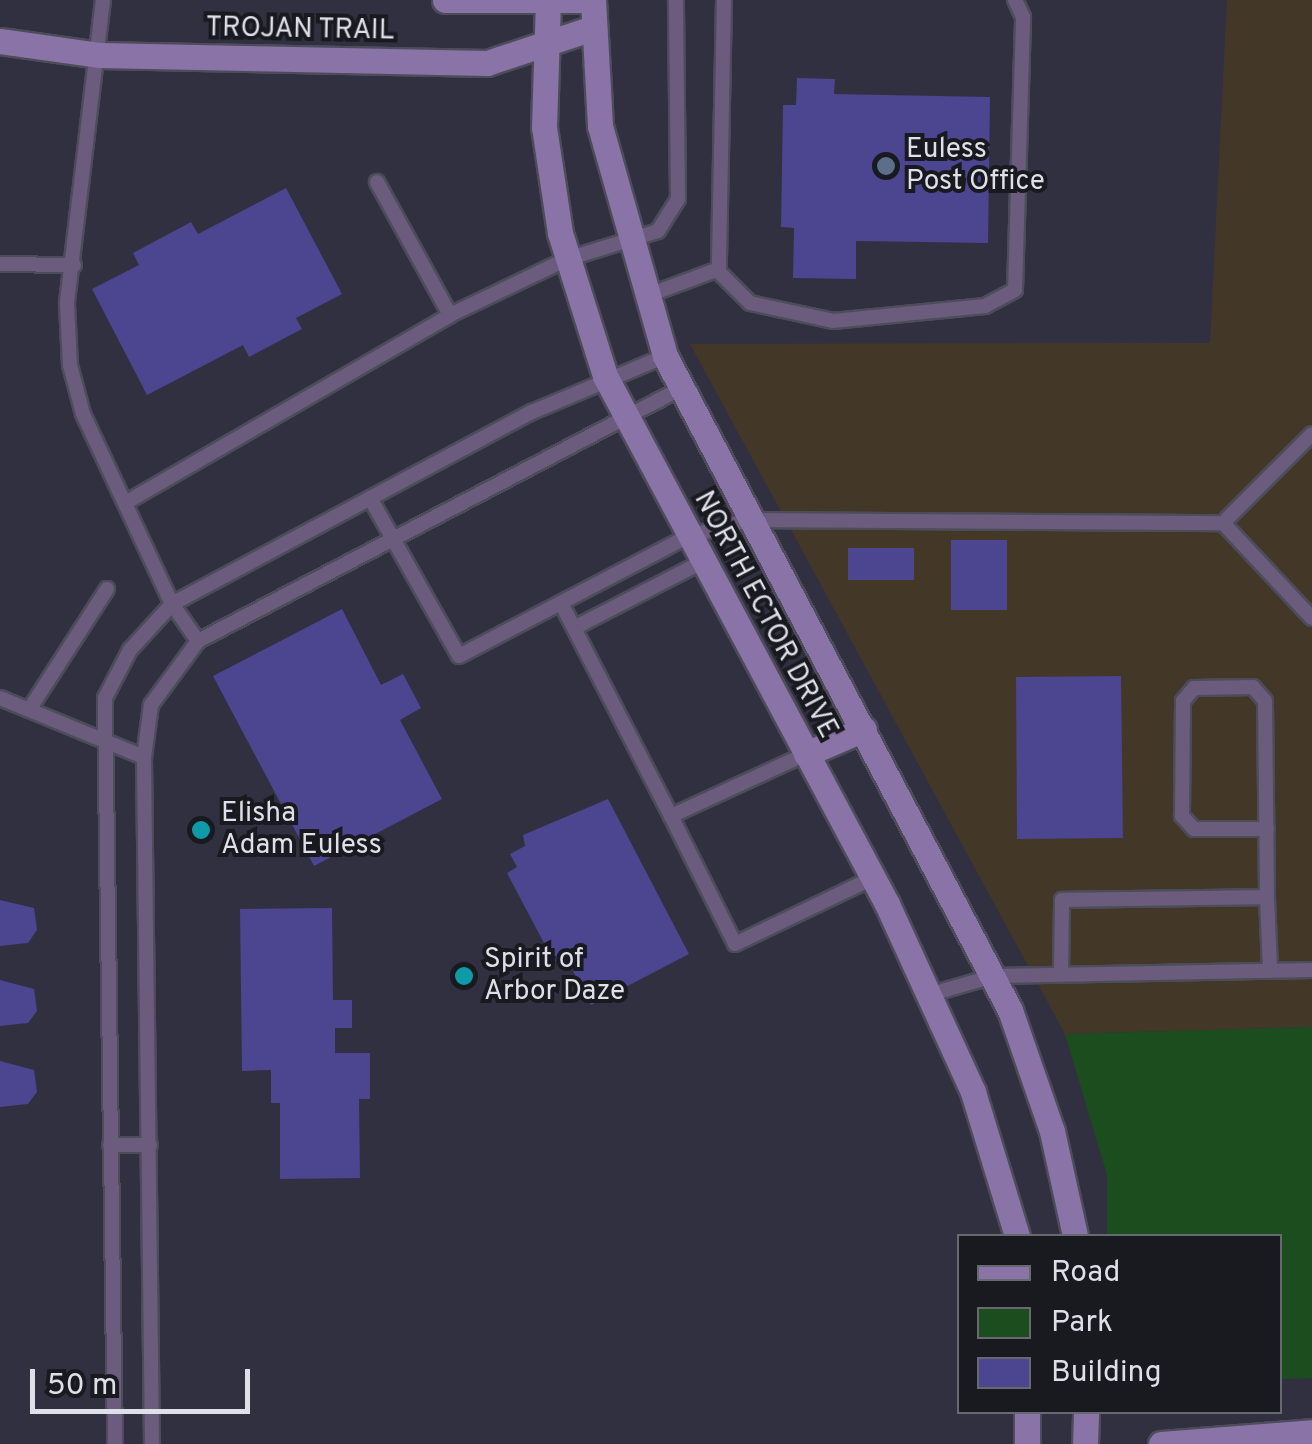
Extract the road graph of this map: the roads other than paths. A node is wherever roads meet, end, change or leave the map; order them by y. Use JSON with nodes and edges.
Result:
{"nodes":[{"id":1,"x":103,"y":0,"type":"edge"},
{"id":2,"x":444,"y":0,"type":"edge"},
{"id":3,"x":548,"y":0,"type":"edge"},
{"id":4,"x":594,"y":0,"type":"edge"},
{"id":5,"x":676,"y":0,"type":"edge"},
{"id":6,"x":724,"y":0,"type":"edge"},
{"id":7,"x":1016,"y":0,"type":"edge"},
{"id":8,"x":594,"y":28,"type":"junction"},
{"id":9,"x":0,"y":41,"type":"edge"},
{"id":10,"x":546,"y":42,"type":"junction"},
{"id":11,"x":100,"y":55,"type":"junction"},
{"id":12,"x":377,"y":182,"type":"dead end"},
{"id":13,"x":628,"y":238,"type":"junction"},
{"id":14,"x":566,"y":260,"type":"junction"},
{"id":15,"x":0,"y":264,"type":"edge"},
{"id":16,"x":74,"y":265,"type":"junction"},
{"id":17,"x":719,"y":269,"type":"junction"},
{"id":18,"x":646,"y":296,"type":"junction"},
{"id":19,"x":450,"y":314,"type":"junction"},
{"id":20,"x":665,"y":356,"type":"junction"},
{"id":21,"x":605,"y":376,"type":"junction"},
{"id":22,"x":680,"y":389,"type":"junction"},
{"id":23,"x":626,"y":418,"type":"junction"},
{"id":24,"x":1312,"y":434,"type":"edge"},
{"id":25,"x":370,"y":498,"type":"junction"},
{"id":26,"x":125,"y":503,"type":"junction"},
{"id":27,"x":749,"y":520,"type":"junction"},
{"id":28,"x":1223,"y":522,"type":"junction"},
{"id":29,"x":688,"y":536,"type":"junction"},
{"id":30,"x":390,"y":538,"type":"junction"},
{"id":31,"x":702,"y":562,"type":"junction"},
{"id":32,"x":107,"y":589,"type":"dead end"},
{"id":33,"x":561,"y":603,"type":"junction"},
{"id":34,"x":172,"y":604,"type":"junction"},
{"id":35,"x":1312,"y":618,"type":"edge"},
{"id":36,"x":574,"y":628,"type":"junction"},
{"id":37,"x":198,"y":641,"type":"junction"},
{"id":38,"x":0,"y":698,"type":"edge"},
{"id":39,"x":30,"y":710,"type":"junction"},
{"id":40,"x":864,"y":729,"type":"junction"},
{"id":41,"x":102,"y":741,"type":"junction"},
{"id":42,"x":806,"y":754,"type":"junction"},
{"id":43,"x":144,"y":757,"type":"junction"},
{"id":44,"x":671,"y":816,"type":"junction"},
{"id":45,"x":1266,"y":829,"type":"junction"},
{"id":46,"x":873,"y":878,"type":"junction"},
{"id":47,"x":1268,"y":897,"type":"junction"},
{"id":48,"x":1270,"y":970,"type":"junction"},
{"id":49,"x":1312,"y":970,"type":"edge"},
{"id":50,"x":1061,"y":974,"type":"junction"},
{"id":51,"x":994,"y":976,"type":"junction"},
{"id":52,"x":928,"y":995,"type":"junction"},
{"id":53,"x":110,"y":1145,"type":"junction"},
{"id":54,"x":150,"y":1145,"type":"junction"},
{"id":55,"x":1016,"y":1234,"type":"edge"},
{"id":56,"x":1075,"y":1234,"type":"edge"},
{"id":57,"x":1028,"y":1414,"type":"edge"},
{"id":58,"x":1086,"y":1414,"type":"edge"},
{"id":59,"x":1312,"y":1432,"type":"edge"},
{"id":60,"x":115,"y":1444,"type":"edge"},
{"id":61,"x":152,"y":1444,"type":"edge"},
{"id":62,"x":1027,"y":1444,"type":"edge"},
{"id":63,"x":1085,"y":1444,"type":"edge"},
{"id":64,"x":1161,"y":1444,"type":"edge"}],
"edges":[{"from":1,"to":11,"type":"lane"},
{"from":2,"to":3,"type":"street"},
{"from":3,"to":4,"type":"street"},
{"from":3,"to":10,"type":"street","name":"NORTH ECTOR DRIVE"},
{"from":4,"to":8,"type":"street","name":"NORTH ECTOR DRIVE"},
{"from":5,"to":13,"type":"lane"},
{"from":6,"to":17,"type":"lane"},
{"from":7,"to":17,"type":"lane"},
{"from":8,"to":10,"type":"street","name":"TROJAN TRAIL"},
{"from":8,"to":13,"type":"street","name":"NORTH ECTOR DRIVE"},
{"from":9,"to":11,"type":"street","name":"TROJAN TRAIL"},
{"from":10,"to":11,"type":"street","name":"TROJAN TRAIL"},
{"from":10,"to":14,"type":"street","name":"NORTH ECTOR DRIVE"},
{"from":11,"to":16,"type":"lane"},
{"from":12,"to":19,"type":"lane"},
{"from":13,"to":14,"type":"lane"},
{"from":13,"to":18,"type":"street","name":"NORTH ECTOR DRIVE"},
{"from":14,"to":19,"type":"lane"},
{"from":14,"to":21,"type":"street","name":"NORTH ECTOR DRIVE"},
{"from":15,"to":16,"type":"lane"},
{"from":16,"to":26,"type":"lane"},
{"from":17,"to":18,"type":"lane"},
{"from":18,"to":20,"type":"street","name":"NORTH ECTOR DRIVE"},
{"from":19,"to":26,"type":"lane"},
{"from":20,"to":21,"type":"lane"},
{"from":20,"to":22,"type":"street","name":"NORTH ECTOR DRIVE"},
{"from":21,"to":23,"type":"street","name":"NORTH ECTOR DRIVE"},
{"from":21,"to":25,"type":"lane"},
{"from":22,"to":23,"type":"lane"},
{"from":22,"to":27,"type":"street","name":"NORTH ECTOR DRIVE"},
{"from":23,"to":29,"type":"street","name":"NORTH ECTOR DRIVE"},
{"from":23,"to":30,"type":"lane"},
{"from":24,"to":28,"type":"lane"},
{"from":25,"to":30,"type":"lane"},
{"from":25,"to":34,"type":"lane"},
{"from":26,"to":34,"type":"lane"},
{"from":27,"to":28,"type":"lane"},
{"from":27,"to":29,"type":"lane"},
{"from":27,"to":40,"type":"street","name":"NORTH ECTOR DRIVE"},
{"from":28,"to":35,"type":"lane"},
{"from":29,"to":31,"type":"street","name":"NORTH ECTOR DRIVE"},
{"from":29,"to":33,"type":"lane"},
{"from":30,"to":33,"type":"lane"},
{"from":30,"to":37,"type":"lane"},
{"from":31,"to":36,"type":"lane"},
{"from":31,"to":42,"type":"street","name":"NORTH ECTOR DRIVE"},
{"from":32,"to":39,"type":"lane"},
{"from":33,"to":36,"type":"lane"},
{"from":34,"to":37,"type":"lane"},
{"from":34,"to":41,"type":"lane"},
{"from":36,"to":44,"type":"lane"},
{"from":37,"to":43,"type":"lane"},
{"from":38,"to":39,"type":"lane"},
{"from":39,"to":41,"type":"lane"},
{"from":40,"to":42,"type":"street"},
{"from":40,"to":51,"type":"street","name":"NORTH ECTOR DRIVE"},
{"from":41,"to":43,"type":"lane"},
{"from":41,"to":53,"type":"lane"},
{"from":42,"to":44,"type":"lane"},
{"from":42,"to":46,"type":"street","name":"NORTH ECTOR DRIVE"},
{"from":43,"to":54,"type":"lane"},
{"from":44,"to":46,"type":"lane"},
{"from":45,"to":45,"type":"lane"},
{"from":45,"to":47,"type":"lane"},
{"from":46,"to":52,"type":"street","name":"NORTH ECTOR DRIVE"},
{"from":47,"to":48,"type":"lane"},
{"from":47,"to":50,"type":"lane"},
{"from":48,"to":49,"type":"lane"},
{"from":48,"to":50,"type":"lane"},
{"from":50,"to":51,"type":"lane"},
{"from":51,"to":52,"type":"lane"},
{"from":51,"to":56,"type":"street","name":"NORTH ECTOR DRIVE"},
{"from":52,"to":55,"type":"street","name":"NORTH ECTOR DRIVE"},
{"from":53,"to":54,"type":"lane"},
{"from":53,"to":60,"type":"lane"},
{"from":54,"to":61,"type":"lane"},
{"from":57,"to":62,"type":"street"},
{"from":58,"to":63,"type":"street"},
{"from":59,"to":64,"type":"street"}]}
